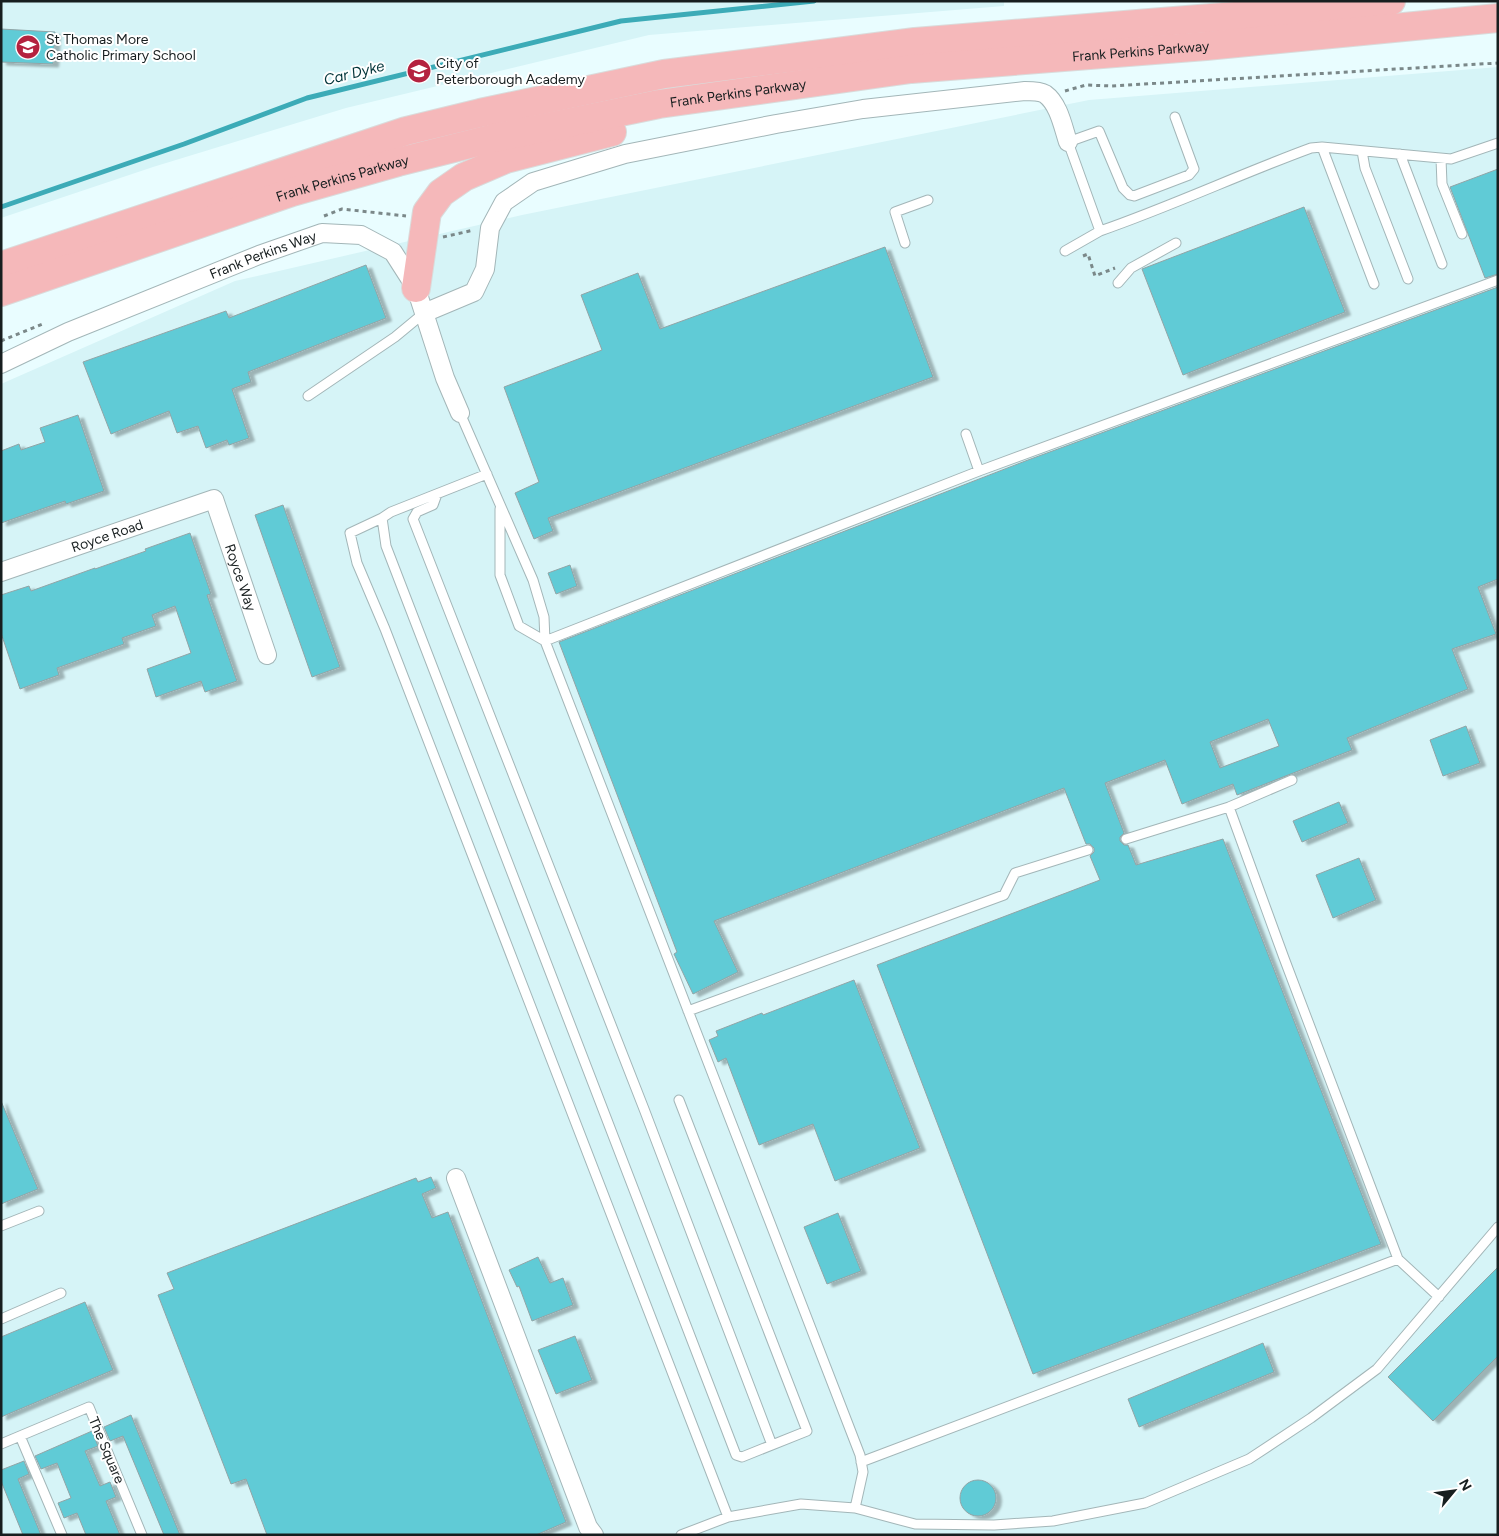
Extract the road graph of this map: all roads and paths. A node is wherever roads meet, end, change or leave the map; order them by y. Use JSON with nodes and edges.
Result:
{"nodes":[{"id":1,"x":1391,"y":1,"type":"edge"},
{"id":2,"x":1498,"y":18,"type":"edge"},
{"id":3,"x":1498,"y":24,"type":"edge"},
{"id":4,"x":1426,"y":26,"type":"junction"},
{"id":5,"x":1498,"y":63,"type":"edge"},
{"id":6,"x":839,"y":79,"type":"junction"},
{"id":7,"x":1048,"y":97,"type":"junction"},
{"id":8,"x":1175,"y":117,"type":"dead end"},
{"id":9,"x":1068,"y":142,"type":"junction"},
{"id":10,"x":1498,"y":143,"type":"edge"},
{"id":11,"x":1322,"y":147,"type":"junction"},
{"id":12,"x":1362,"y":151,"type":"junction"},
{"id":13,"x":1400,"y":154,"type":"junction"},
{"id":14,"x":1441,"y":158,"type":"junction"},
{"id":15,"x":928,"y":200,"type":"dead end"},
{"id":16,"x":490,"y":228,"type":"junction"},
{"id":17,"x":1100,"y":230,"type":"junction"},
{"id":18,"x":1462,"y":234,"type":"dead end"},
{"id":19,"x":441,"y":237,"type":"dead end"},
{"id":20,"x":1176,"y":242,"type":"dead end"},
{"id":21,"x":905,"y":243,"type":"dead end"},
{"id":22,"x":1065,"y":251,"type":"dead end"},
{"id":23,"x":1078,"y":258,"type":"dead end"},
{"id":24,"x":1442,"y":264,"type":"dead end"},
{"id":25,"x":1,"y":266,"type":"edge"},
{"id":26,"x":1131,"y":268,"type":"junction"},
{"id":27,"x":1408,"y":279,"type":"dead end"},
{"id":28,"x":1498,"y":280,"type":"edge"},
{"id":29,"x":1118,"y":283,"type":"dead end"},
{"id":30,"x":1374,"y":284,"type":"dead end"},
{"id":31,"x":1,"y":292,"type":"edge"},
{"id":32,"x":420,"y":300,"type":"junction"},
{"id":33,"x":1,"y":364,"type":"edge"},
{"id":34,"x":308,"y":396,"type":"dead end"},
{"id":35,"x":460,"y":413,"type":"joint"},
{"id":36,"x":966,"y":434,"type":"dead end"},
{"id":37,"x":979,"y":471,"type":"junction"},
{"id":38,"x":487,"y":474,"type":"junction"},
{"id":39,"x":437,"y":494,"type":"junction"},
{"id":40,"x":214,"y":499,"type":"joint"},
{"id":41,"x":500,"y":504,"type":"junction"},
{"id":42,"x":382,"y":518,"type":"junction"},
{"id":43,"x":1,"y":572,"type":"edge"},
{"id":44,"x":544,"y":641,"type":"junction"},
{"id":45,"x":267,"y":655,"type":"dead end"},
{"id":46,"x":1292,"y":780,"type":"dead end"},
{"id":47,"x":1229,"y":807,"type":"junction"},
{"id":48,"x":1126,"y":839,"type":"dead end"},
{"id":49,"x":1088,"y":850,"type":"dead end"},
{"id":50,"x":688,"y":1011,"type":"junction"},
{"id":51,"x":680,"y":1100,"type":"dead end"},
{"id":52,"x":456,"y":1178,"type":"dead end"},
{"id":53,"x":39,"y":1211,"type":"dead end"},
{"id":54,"x":1,"y":1226,"type":"edge"},
{"id":55,"x":1498,"y":1227,"type":"edge"},
{"id":56,"x":1398,"y":1259,"type":"junction"},
{"id":57,"x":61,"y":1293,"type":"dead end"},
{"id":58,"x":1438,"y":1297,"type":"junction"},
{"id":59,"x":1,"y":1318,"type":"edge"},
{"id":60,"x":20,"y":1436,"type":"junction"},
{"id":61,"x":1,"y":1444,"type":"edge"},
{"id":62,"x":772,"y":1445,"type":"junction"},
{"id":63,"x":861,"y":1462,"type":"junction"},
{"id":64,"x":855,"y":1508,"type":"junction"},
{"id":65,"x":728,"y":1517,"type":"junction"},
{"id":66,"x":62,"y":1535,"type":"edge"},
{"id":67,"x":142,"y":1535,"type":"edge"},
{"id":68,"x":594,"y":1535,"type":"edge"},
{"id":69,"x":681,"y":1535,"type":"edge"}],
"edges":[{"from":1,"to":25,"type":"highway","name":"Frank Perkins Parkway"},
{"from":2,"to":4,"type":"highway","name":"Frank Perkins Parkway"},
{"from":3,"to":4,"type":"highway"},
{"from":4,"to":6,"type":"highway","name":"Frank Perkins Parkway"},
{"from":5,"to":7,"type":"path"},
{"from":6,"to":31,"type":"highway","name":"Frank Perkins Parkway"},
{"from":6,"to":32,"type":"highway"},
{"from":7,"to":9,"type":"street"},
{"from":7,"to":16,"type":"street"},
{"from":8,"to":9,"type":"lane"},
{"from":9,"to":17,"type":"lane"},
{"from":10,"to":14,"type":"lane"},
{"from":11,"to":12,"type":"lane"},
{"from":11,"to":17,"type":"lane"},
{"from":11,"to":30,"type":"lane"},
{"from":12,"to":13,"type":"lane"},
{"from":12,"to":27,"type":"lane"},
{"from":13,"to":14,"type":"lane"},
{"from":13,"to":24,"type":"lane"},
{"from":14,"to":18,"type":"lane"},
{"from":15,"to":21,"type":"lane"},
{"from":16,"to":19,"type":"path"},
{"from":16,"to":32,"type":"street"},
{"from":17,"to":22,"type":"lane"},
{"from":20,"to":26,"type":"lane"},
{"from":23,"to":26,"type":"path"},
{"from":26,"to":29,"type":"lane"},
{"from":28,"to":37,"type":"lane"},
{"from":32,"to":33,"type":"street","name":"Frank Perkins Way"},
{"from":32,"to":34,"type":"lane"},
{"from":32,"to":35,"type":"street","name":"Frank Perkins Way"},
{"from":35,"to":38,"type":"lane"},
{"from":36,"to":37,"type":"lane"},
{"from":37,"to":44,"type":"lane"},
{"from":38,"to":39,"type":"lane"},
{"from":38,"to":41,"type":"lane"},
{"from":39,"to":42,"type":"lane"},
{"from":39,"to":62,"type":"lane"},
{"from":40,"to":43,"type":"street","name":"Royce Road"},
{"from":40,"to":45,"type":"street","name":"Royce Way"},
{"from":41,"to":44,"type":"lane"},
{"from":41,"to":44,"type":"lane"},
{"from":42,"to":62,"type":"lane"},
{"from":42,"to":65,"type":"lane"},
{"from":44,"to":50,"type":"lane"},
{"from":46,"to":47,"type":"lane"},
{"from":47,"to":48,"type":"lane"},
{"from":47,"to":56,"type":"lane"},
{"from":49,"to":50,"type":"lane"},
{"from":50,"to":63,"type":"lane"},
{"from":51,"to":62,"type":"lane"},
{"from":52,"to":68,"type":"street"},
{"from":53,"to":54,"type":"lane"},
{"from":55,"to":58,"type":"lane"},
{"from":56,"to":58,"type":"lane"},
{"from":56,"to":63,"type":"lane"},
{"from":57,"to":59,"type":"lane"},
{"from":58,"to":64,"type":"lane"},
{"from":60,"to":61,"type":"lane","name":"The Square"},
{"from":60,"to":66,"type":"lane"},
{"from":60,"to":67,"type":"lane","name":"The Square"},
{"from":63,"to":64,"type":"lane"},
{"from":64,"to":65,"type":"lane"},
{"from":65,"to":69,"type":"lane"}]}
